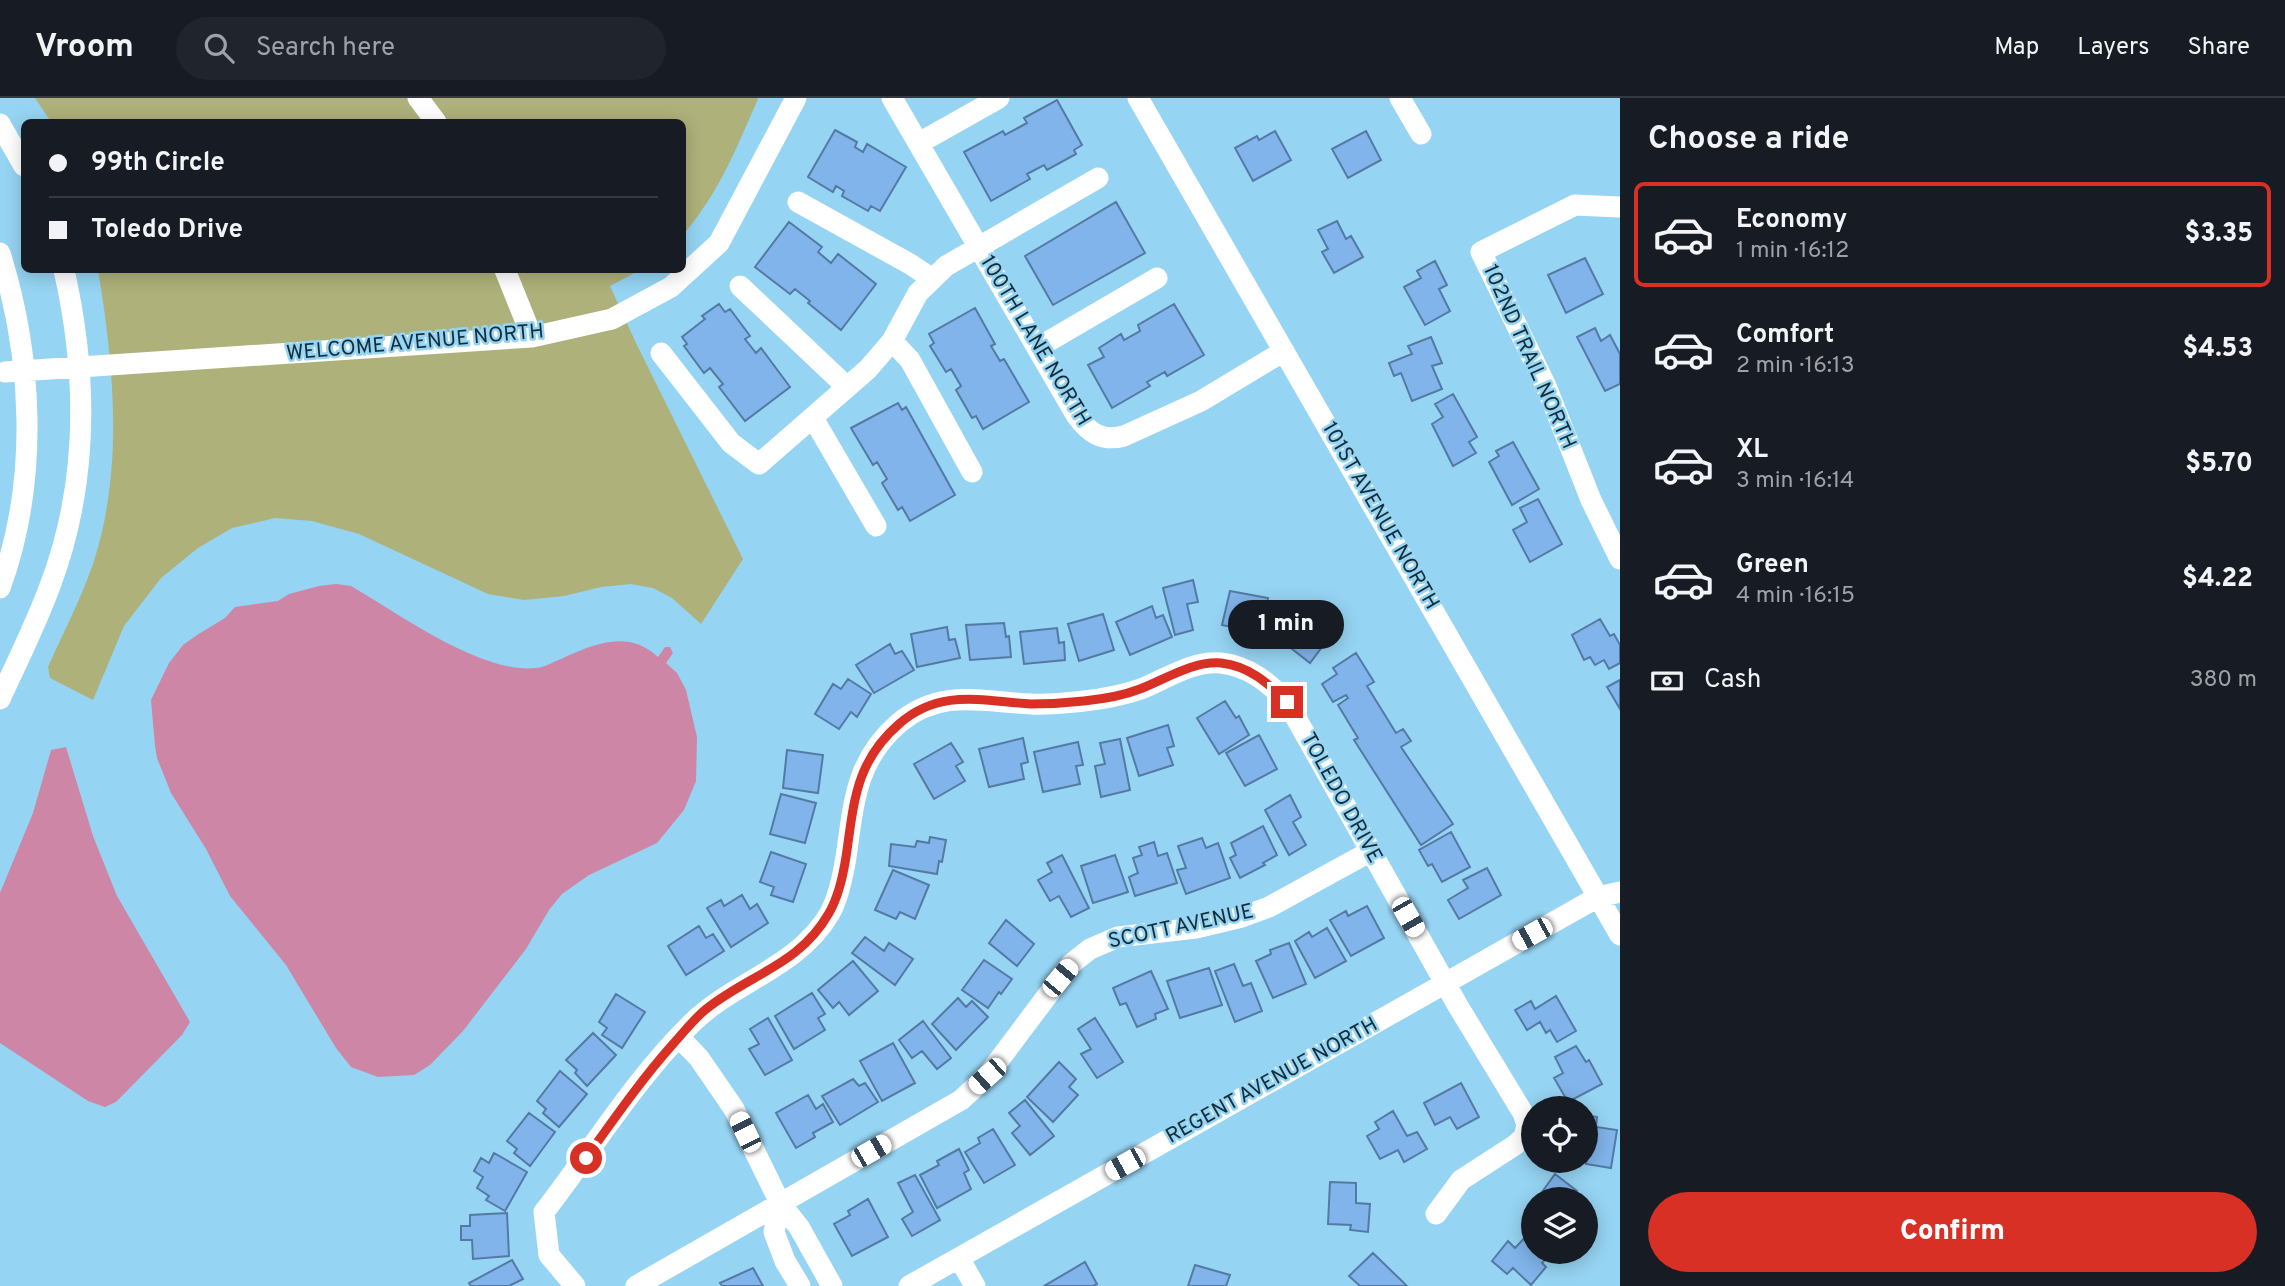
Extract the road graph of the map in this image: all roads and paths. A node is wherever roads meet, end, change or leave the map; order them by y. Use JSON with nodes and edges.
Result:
{"nodes":[{"id":1,"x":418,"y":98,"type":"edge"},
{"id":2,"x":796,"y":98,"type":"edge"},
{"id":3,"x":892,"y":98,"type":"edge"},
{"id":4,"x":999,"y":98,"type":"edge"},
{"id":5,"x":1138,"y":98,"type":"edge"},
{"id":6,"x":1400,"y":98,"type":"edge"},
{"id":7,"x":434,"y":119,"type":"edge"},
{"id":8,"x":0,"y":124,"type":"edge"},
{"id":9,"x":1421,"y":134,"type":"dead end"},
{"id":10,"x":919,"y":143,"type":"junction"},
{"id":11,"x":21,"y":161,"type":"edge"},
{"id":12,"x":1098,"y":178,"type":"dead end"},
{"id":13,"x":798,"y":202,"type":"dead end"},
{"id":14,"x":1619,"y":207,"type":"edge"},
{"id":15,"x":978,"y":247,"type":"junction"},
{"id":16,"x":0,"y":253,"type":"edge"},
{"id":17,"x":65,"y":273,"type":"edge"},
{"id":18,"x":506,"y":273,"type":"edge"},
{"id":19,"x":931,"y":278,"type":"junction"},
{"id":20,"x":1157,"y":278,"type":"dead end"},
{"id":21,"x":740,"y":286,"type":"dead end"},
{"id":22,"x":532,"y":337,"type":"junction"},
{"id":23,"x":892,"y":341,"type":"junction"},
{"id":24,"x":1037,"y":348,"type":"junction"},
{"id":25,"x":1284,"y":351,"type":"junction"},
{"id":26,"x":661,"y":353,"type":"dead end"},
{"id":27,"x":80,"y":368,"type":"junction"},
{"id":28,"x":15,"y":372,"type":"junction"},
{"id":29,"x":847,"y":387,"type":"junction"},
{"id":30,"x":813,"y":418,"type":"junction"},
{"id":31,"x":972,"y":472,"type":"dead end"},
{"id":32,"x":876,"y":526,"type":"dead end"},
{"id":33,"x":1620,"y":559,"type":"edge"},
{"id":34,"x":0,"y":588,"type":"edge"},
{"id":35,"x":0,"y":699,"type":"edge"},
{"id":36,"x":1371,"y":851,"type":"junction"},
{"id":37,"x":1620,"y":874,"type":"edge"},
{"id":38,"x":1620,"y":892,"type":"edge"},
{"id":39,"x":1598,"y":897,"type":"junction"},
{"id":40,"x":1620,"y":935,"type":"edge"},
{"id":41,"x":1446,"y":983,"type":"junction"},
{"id":42,"x":679,"y":1037,"type":"junction"},
{"id":43,"x":780,"y":1203,"type":"junction"},
{"id":44,"x":1436,"y":1214,"type":"dead end"},
{"id":45,"x":959,"y":1258,"type":"junction"},
{"id":46,"x":575,"y":1286,"type":"edge"},
{"id":47,"x":636,"y":1286,"type":"edge"},
{"id":48,"x":800,"y":1286,"type":"edge"},
{"id":49,"x":832,"y":1286,"type":"edge"},
{"id":50,"x":909,"y":1286,"type":"edge"},
{"id":51,"x":975,"y":1286,"type":"edge"}],
"edges":[{"from":1,"to":7,"type":"street"},
{"from":2,"to":22,"type":"street","name":"WELCOME AVENUE NORTH"},
{"from":3,"to":10,"type":"street","name":"100TH LANE NORTH"},
{"from":4,"to":10,"type":"street"},
{"from":5,"to":25,"type":"street","name":"101ST AVENUE NORTH"},
{"from":6,"to":9,"type":"street"},
{"from":8,"to":11,"type":"street"},
{"from":10,"to":15,"type":"street","name":"100TH LANE NORTH"},
{"from":12,"to":15,"type":"street"},
{"from":13,"to":19,"type":"street"},
{"from":14,"to":33,"type":"street","name":"102ND TRAIL NORTH"},
{"from":15,"to":19,"type":"street"},
{"from":15,"to":24,"type":"street","name":"100TH LANE NORTH"},
{"from":16,"to":28,"type":"street"},
{"from":17,"to":27,"type":"street"},
{"from":18,"to":22,"type":"street"},
{"from":19,"to":23,"type":"street"},
{"from":20,"to":24,"type":"street"},
{"from":21,"to":29,"type":"street"},
{"from":22,"to":27,"type":"street","name":"WELCOME AVENUE NORTH"},
{"from":23,"to":29,"type":"street"},
{"from":23,"to":31,"type":"street"},
{"from":24,"to":25,"type":"street","name":"100TH LANE NORTH"},
{"from":25,"to":39,"type":"street","name":"101ST AVENUE NORTH"},
{"from":26,"to":30,"type":"street"},
{"from":27,"to":28,"type":"street","name":"WELCOME AVENUE NORTH"},
{"from":27,"to":35,"type":"street"},
{"from":28,"to":34,"type":"street"},
{"from":29,"to":30,"type":"street"},
{"from":30,"to":32,"type":"street"},
{"from":36,"to":41,"type":"street","name":"TOLEDO DRIVE"},
{"from":36,"to":42,"type":"street","name":"TOLEDO DRIVE"},
{"from":36,"to":43,"type":"street","name":"SCOTT AVENUE"},
{"from":37,"to":39,"type":"street","name":"REGENT AVENUE NORTH"},
{"from":38,"to":39,"type":"street","name":"REGENT AVENUE NORTH"},
{"from":39,"to":40,"type":"street","name":"101ST AVENUE NORTH"},
{"from":39,"to":41,"type":"street","name":"REGENT AVENUE NORTH"},
{"from":41,"to":44,"type":"street","name":"TOLEDO DRIVE"},
{"from":41,"to":45,"type":"street","name":"REGENT AVENUE NORTH"},
{"from":42,"to":43,"type":"street"},
{"from":42,"to":46,"type":"street","name":"TOLEDO DRIVE"},
{"from":43,"to":47,"type":"street","name":"SCOTT AVENUE"},
{"from":43,"to":48,"type":"street"},
{"from":43,"to":49,"type":"street"},
{"from":45,"to":50,"type":"street","name":"REGENT AVENUE NORTH"},
{"from":45,"to":51,"type":"street"}]}
